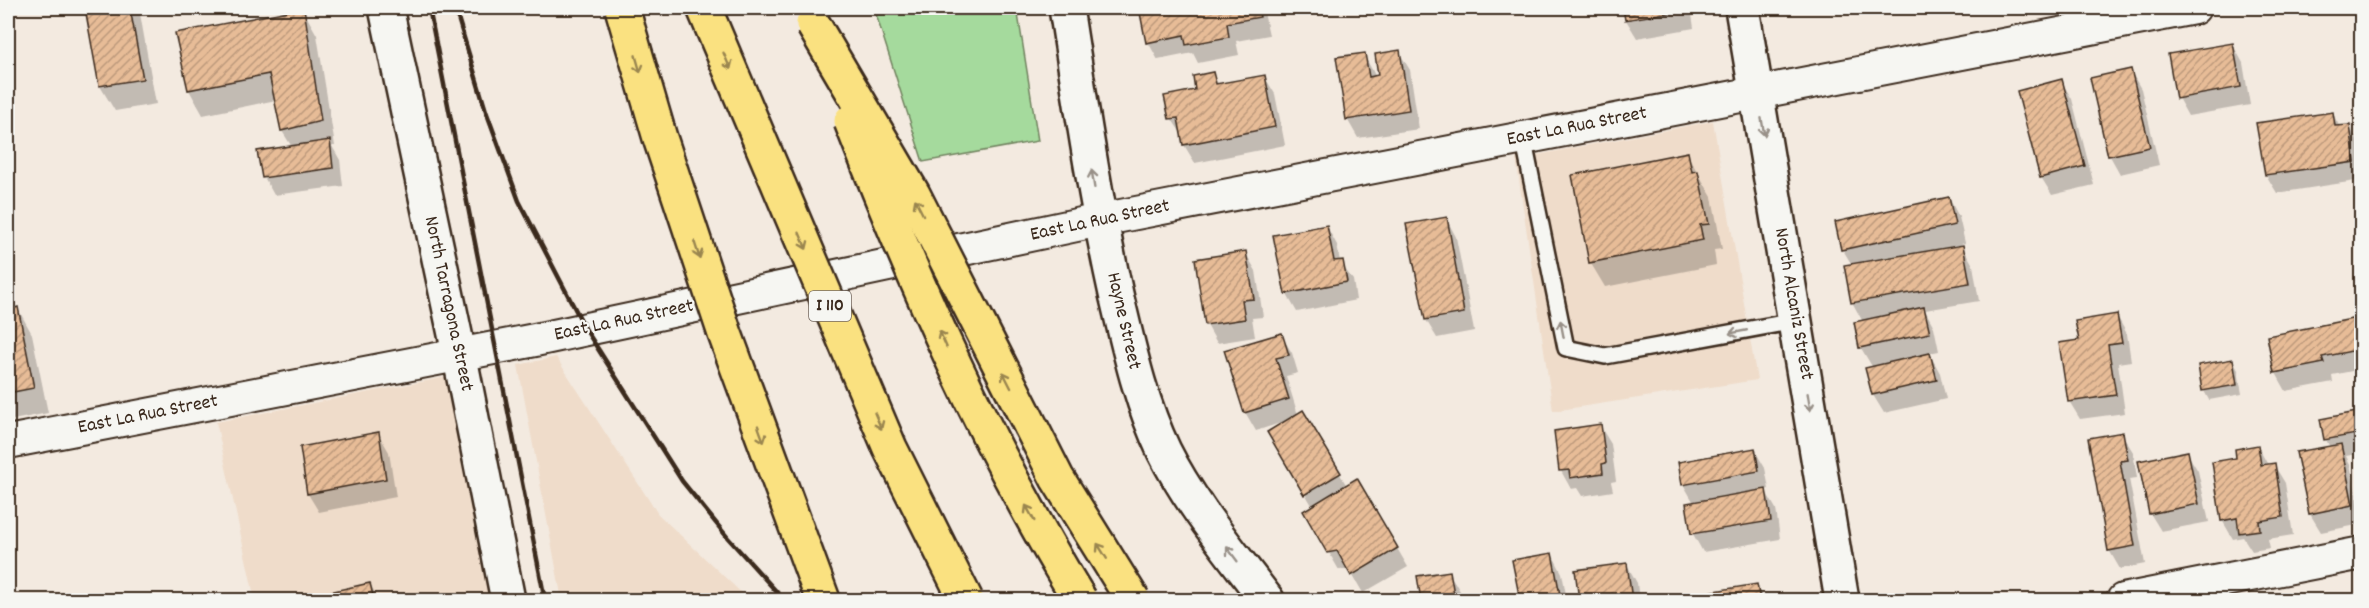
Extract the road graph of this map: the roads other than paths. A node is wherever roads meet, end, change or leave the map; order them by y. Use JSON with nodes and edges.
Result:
{"nodes":[{"id":1,"x":386,"y":8,"type":"edge"},
{"id":2,"x":622,"y":8,"type":"edge"},
{"id":3,"x":704,"y":8,"type":"edge"},
{"id":4,"x":1066,"y":8,"type":"edge"},
{"id":5,"x":1742,"y":8,"type":"edge"},
{"id":6,"x":2194,"y":8,"type":"edge"},
{"id":7,"x":1757,"y":92,"type":"junction"},
{"id":8,"x":1523,"y":137,"type":"junction"},
{"id":9,"x":1100,"y":220,"type":"junction"},
{"id":10,"x":1796,"y":321,"type":"junction"},
{"id":11,"x":459,"y":353,"type":"junction"},
{"id":12,"x":8,"y":442,"type":"edge"},
{"id":13,"x":2361,"y":553,"type":"edge"},
{"id":14,"x":508,"y":600,"type":"edge"},
{"id":15,"x":823,"y":600,"type":"edge"},
{"id":16,"x":966,"y":600,"type":"edge"},
{"id":17,"x":1080,"y":600,"type":"edge"},
{"id":18,"x":1133,"y":600,"type":"edge"},
{"id":19,"x":1267,"y":600,"type":"edge"},
{"id":20,"x":1842,"y":600,"type":"edge"},
{"id":21,"x":2123,"y":600,"type":"edge"}],
"edges":[{"from":1,"to":11,"type":"street","name":"North Tarragona Street"},
{"from":2,"to":15,"type":"highway","one_way":true,"bridge":true},
{"from":3,"to":16,"type":"highway","number":"I 110","one_way":true,"bridge":true},
{"from":9,"to":4,"type":"street","name":"Hayne Street","one_way":true},
{"from":5,"to":7,"type":"street","name":"North Alcaniz Street"},
{"from":6,"to":7,"type":"street","name":"East La Rua Street"},
{"from":7,"to":8,"type":"street","name":"East La Rua Street"},
{"from":7,"to":10,"type":"street","name":"North Alcaniz Street","one_way":true},
{"from":8,"to":9,"type":"street","name":"East La Rua Street"},
{"from":10,"to":8,"type":"lane","one_way":true},
{"from":9,"to":11,"type":"street","name":"East La Rua Street"},
{"from":19,"to":9,"type":"street","name":"Hayne Street","one_way":true},
{"from":10,"to":20,"type":"street","name":"North Alcaniz Street","one_way":true},
{"from":11,"to":12,"type":"street","name":"East La Rua Street"},
{"from":11,"to":14,"type":"street","name":"North Tarragona Street"},
{"from":13,"to":21,"type":"street"},
{"from":17,"to":18,"type":"highway","bridge":true}]}
